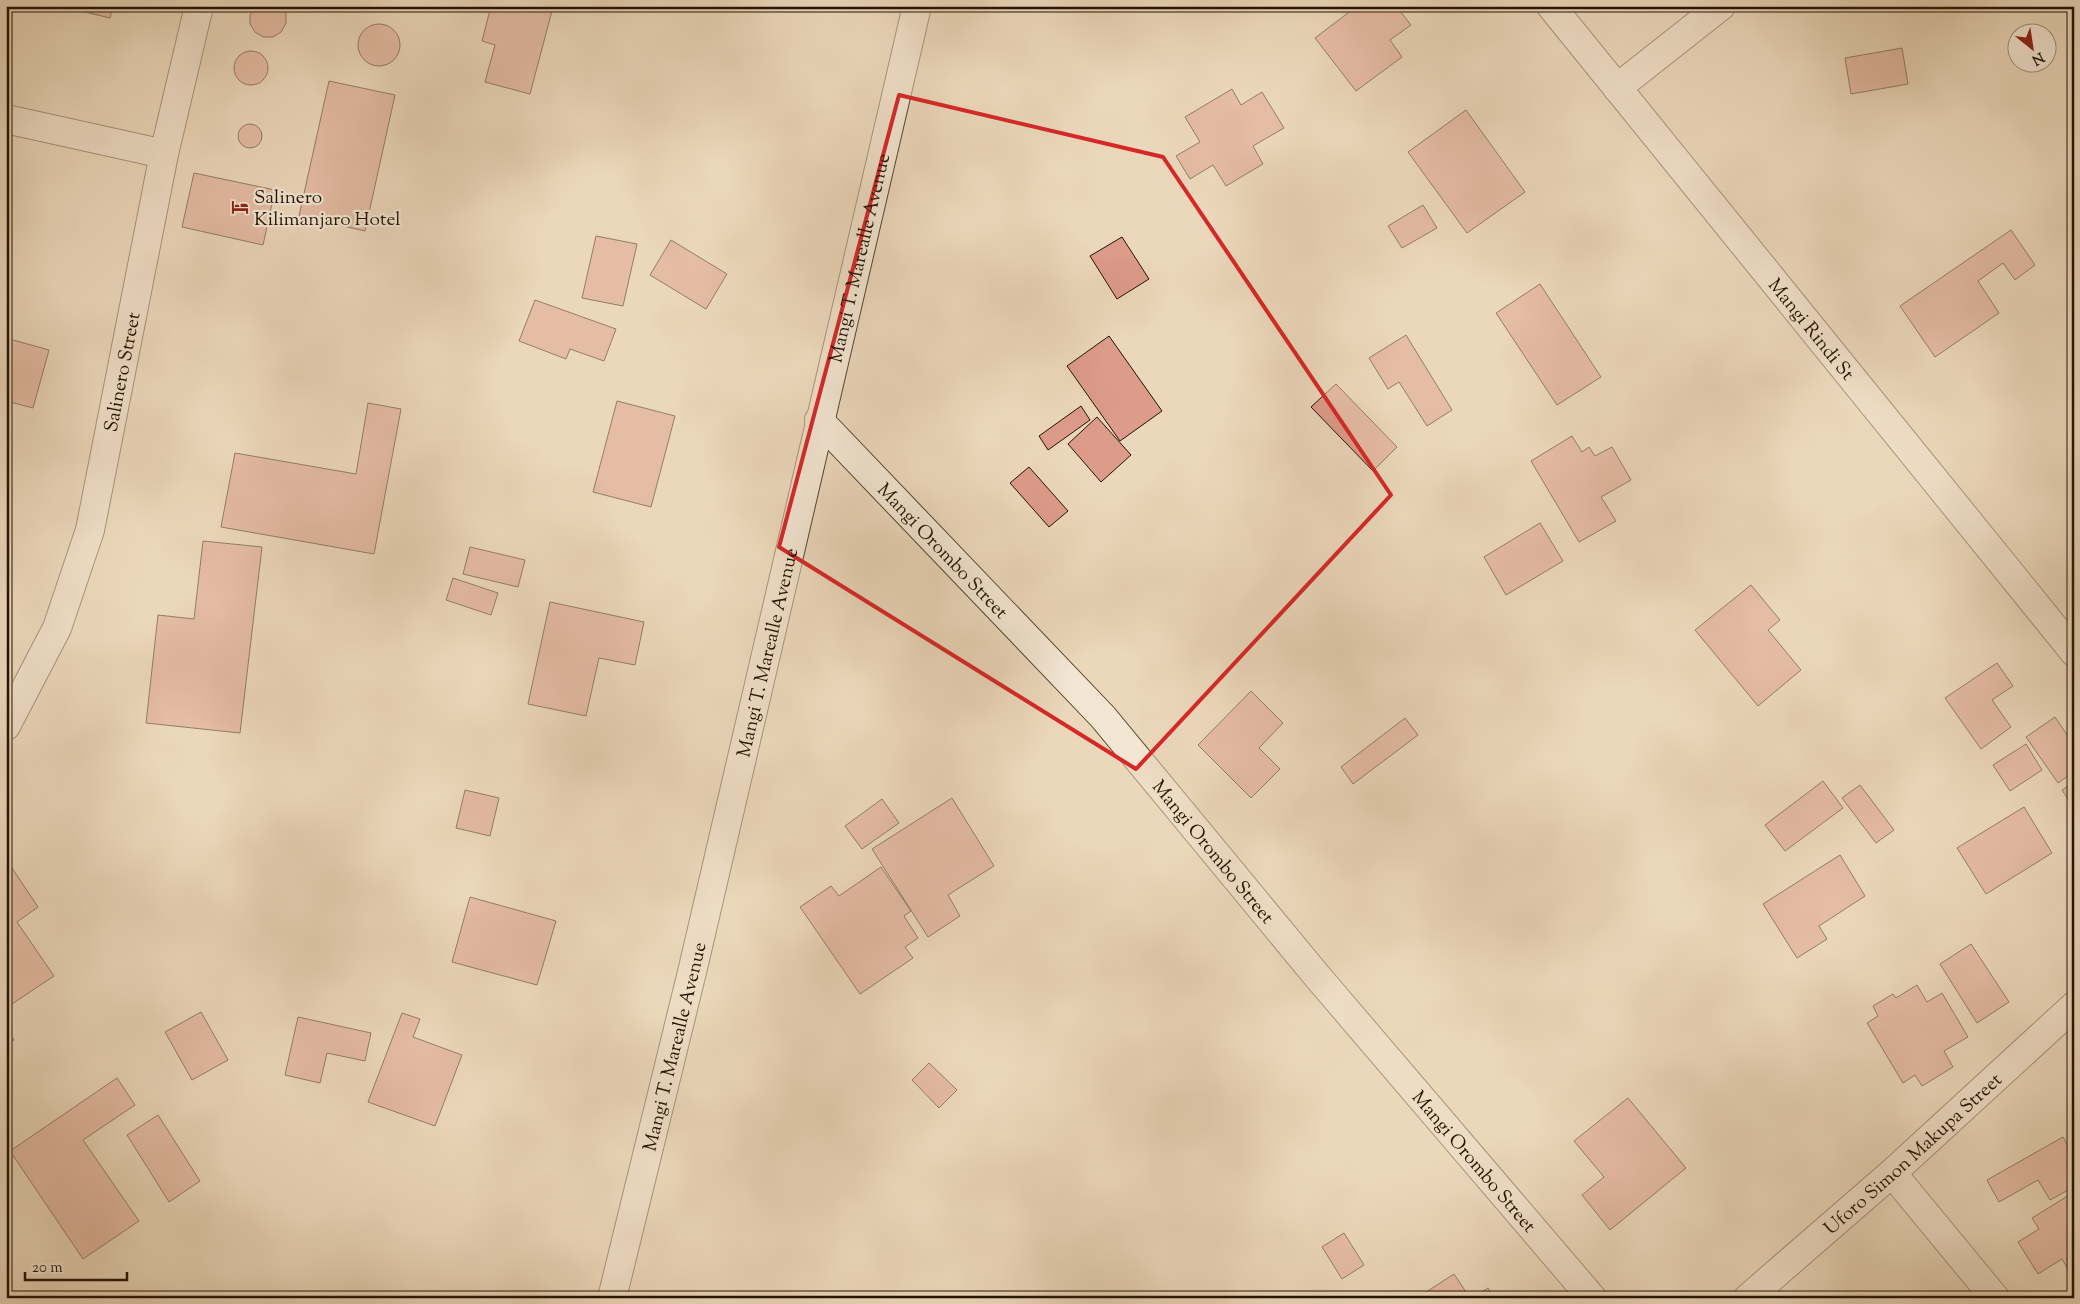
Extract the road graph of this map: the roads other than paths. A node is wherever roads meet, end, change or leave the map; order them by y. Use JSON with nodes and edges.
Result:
{"nodes":[{"id":1,"x":199,"y":6,"type":"edge"},
{"id":2,"x":917,"y":6,"type":"edge"},
{"id":3,"x":1551,"y":6,"type":"edge"},
{"id":4,"x":1721,"y":6,"type":"edge"},
{"id":5,"x":1617,"y":88,"type":"junction"},
{"id":6,"x":6,"y":119,"type":"edge"},
{"id":7,"x":164,"y":154,"type":"junction"},
{"id":8,"x":819,"y":420,"type":"junction"},
{"id":9,"x":2074,"y":652,"type":"edge"},
{"id":10,"x":6,"y":726,"type":"edge"},
{"id":11,"x":2074,"y":1006,"type":"edge"},
{"id":12,"x":1892,"y":1173,"type":"junction"},
{"id":13,"x":612,"y":1298,"type":"edge"},
{"id":14,"x":1592,"y":1298,"type":"edge"},
{"id":15,"x":1748,"y":1298,"type":"edge"},
{"id":16,"x":1995,"y":1298,"type":"edge"}],
"edges":[{"from":1,"to":7,"type":"street","name":"Salinero Street"},
{"from":2,"to":8,"type":"street","name":"Mangi T. Marealle Avenue"},
{"from":3,"to":5,"type":"street","name":"Mangi Rindi St"},
{"from":4,"to":5,"type":"street"},
{"from":5,"to":9,"type":"street","name":"Mangi Rindi St"},
{"from":6,"to":7,"type":"street"},
{"from":7,"to":10,"type":"street","name":"Salinero Street"},
{"from":8,"to":13,"type":"street","name":"Mangi T. Marealle Avenue"},
{"from":8,"to":14,"type":"street","name":"Mangi Orombo Street"},
{"from":11,"to":12,"type":"street","name":"Uforo Simon Makupa Street"},
{"from":12,"to":15,"type":"street","name":"Uforo Simon Makupa Street"},
{"from":12,"to":16,"type":"street"}]}
